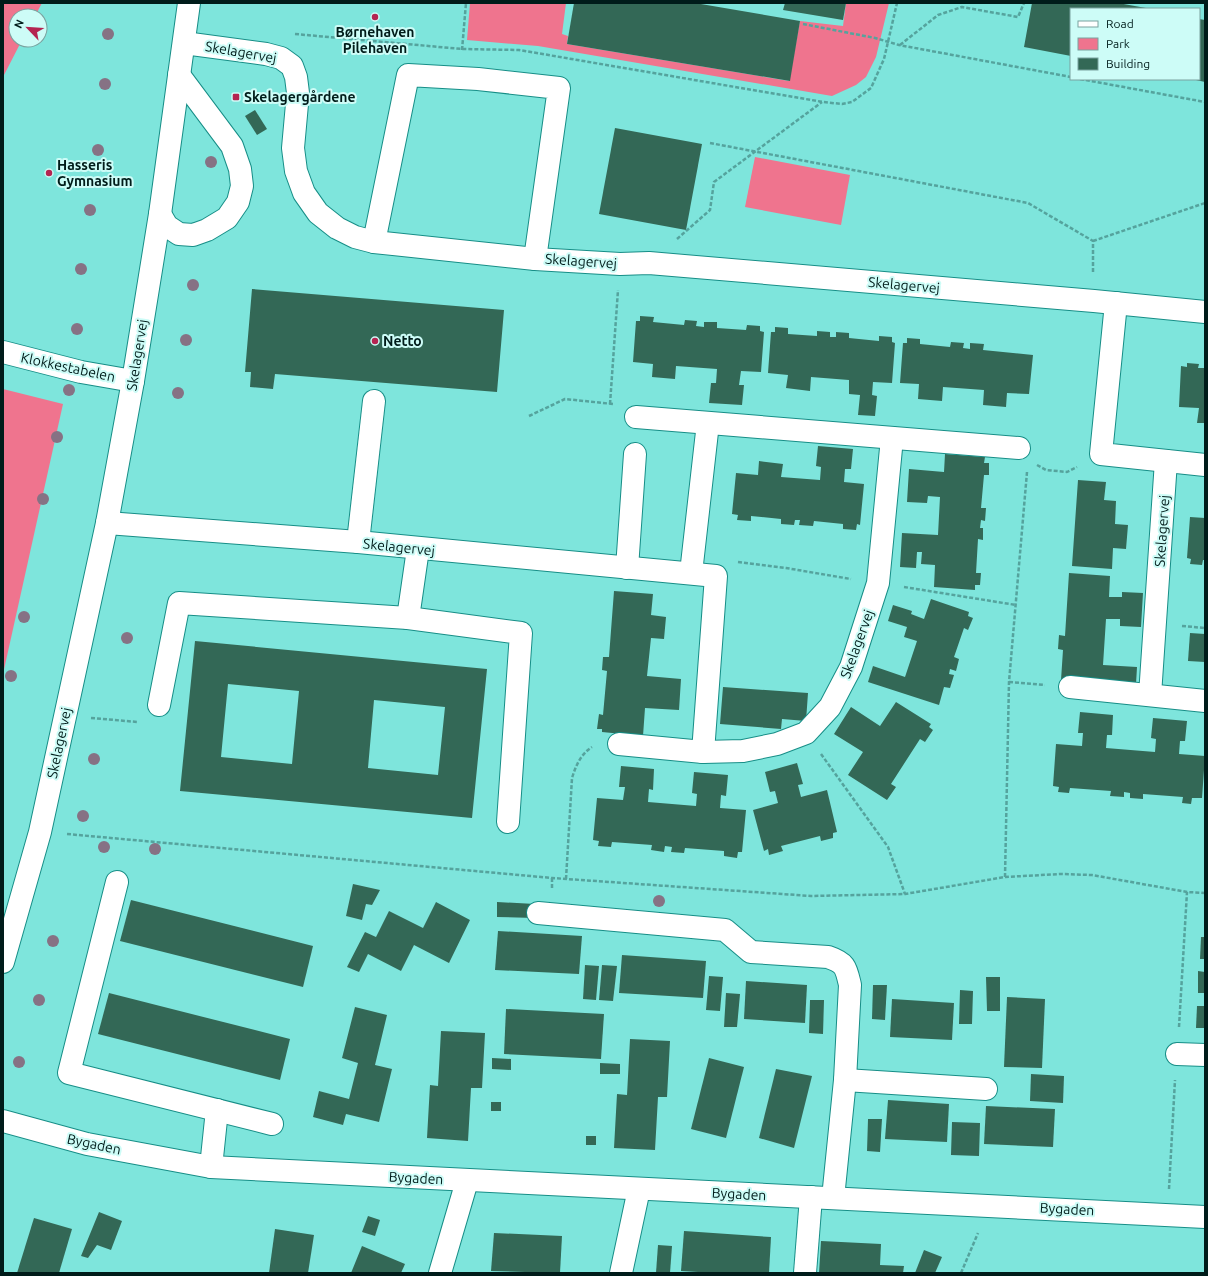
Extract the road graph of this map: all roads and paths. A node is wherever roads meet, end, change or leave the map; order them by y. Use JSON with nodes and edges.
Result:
{"nodes":[{"id":1,"x":189,"y":3,"type":"edge"},
{"id":2,"x":466,"y":3,"type":"edge"},
{"id":3,"x":897,"y":3,"type":"edge"},
{"id":4,"x":1024,"y":3,"type":"edge"},
{"id":5,"x":804,"y":24,"type":"dead end"},
{"id":6,"x":889,"y":42,"type":"junction"},
{"id":7,"x":184,"y":43,"type":"junction"},
{"id":8,"x":899,"y":45,"type":"junction"},
{"id":9,"x":179,"y":75,"type":"junction"},
{"id":10,"x":1070,"y":77,"type":"edge"},
{"id":11,"x":459,"y":78,"type":"junction"},
{"id":12,"x":1085,"y":80,"type":"edge"},
{"id":13,"x":823,"y":102,"type":"dead end"},
{"id":14,"x":1205,"y":102,"type":"edge"},
{"id":15,"x":842,"y":104,"type":"dead end"},
{"id":16,"x":710,"y":143,"type":"dead end"},
{"id":17,"x":755,"y":152,"type":"junction"},
{"id":18,"x":1205,"y":203,"type":"edge"},
{"id":19,"x":160,"y":214,"type":"junction"},
{"id":20,"x":1093,"y":241,"type":"junction"},
{"id":21,"x":374,"y":242,"type":"junction"},
{"id":22,"x":535,"y":259,"type":"junction"},
{"id":23,"x":649,"y":263,"type":"junction"},
{"id":24,"x":620,"y":264,"type":"junction"},
{"id":25,"x":1094,"y":301,"type":"junction"},
{"id":26,"x":1116,"y":303,"type":"junction"},
{"id":27,"x":1205,"y":312,"type":"edge"},
{"id":28,"x":3,"y":352,"type":"edge"},
{"id":29,"x":133,"y":381,"type":"junction"},
{"id":30,"x":374,"y":401,"type":"dead end"},
{"id":31,"x":610,"y":404,"type":"junction"},
{"id":32,"x":529,"y":416,"type":"dead end"},
{"id":33,"x":636,"y":417,"type":"joint"},
{"id":34,"x":708,"y":423,"type":"junction"},
{"id":35,"x":892,"y":438,"type":"junction"},
{"id":36,"x":636,"y":454,"type":"dead end"},
{"id":37,"x":1101,"y":454,"type":"junction"},
{"id":38,"x":1025,"y":455,"type":"junction"},
{"id":39,"x":1166,"y":461,"type":"junction"},
{"id":40,"x":1205,"y":465,"type":"edge"},
{"id":41,"x":107,"y":523,"type":"junction"},
{"id":42,"x":358,"y":542,"type":"junction"},
{"id":43,"x":418,"y":549,"type":"junction"},
{"id":44,"x":627,"y":568,"type":"junction"},
{"id":45,"x":691,"y":573,"type":"junction"},
{"id":46,"x":408,"y":618,"type":"junction"},
{"id":47,"x":1009,"y":682,"type":"junction"},
{"id":48,"x":1070,"y":687,"type":"joint"},
{"id":49,"x":1150,"y":696,"type":"junction"},
{"id":50,"x":1205,"y":701,"type":"edge"},
{"id":51,"x":159,"y":705,"type":"joint"},
{"id":52,"x":65,"y":716,"type":"junction"},
{"id":53,"x":806,"y":733,"type":"junction"},
{"id":54,"x":619,"y":744,"type":"joint"},
{"id":55,"x":703,"y":752,"type":"junction"},
{"id":56,"x":508,"y":822,"type":"dead end"},
{"id":57,"x":40,"y":832,"type":"junction"},
{"id":58,"x":1005,"y":877,"type":"junction"},
{"id":59,"x":566,"y":879,"type":"junction"},
{"id":60,"x":117,"y":882,"type":"dead end"},
{"id":61,"x":1205,"y":893,"type":"edge"},
{"id":62,"x":905,"y":894,"type":"junction"},
{"id":63,"x":538,"y":913,"type":"dead end"},
{"id":64,"x":3,"y":962,"type":"edge"},
{"id":65,"x":1177,"y":1054,"type":"dead end"},
{"id":66,"x":1205,"y":1055,"type":"edge"},
{"id":67,"x":845,"y":1080,"type":"junction"},
{"id":68,"x":986,"y":1089,"type":"dead end"},
{"id":69,"x":217,"y":1110,"type":"junction"},
{"id":70,"x":3,"y":1121,"type":"edge"},
{"id":71,"x":272,"y":1124,"type":"dead end"},
{"id":72,"x":211,"y":1167,"type":"junction"},
{"id":73,"x":467,"y":1181,"type":"junction"},
{"id":74,"x":639,"y":1189,"type":"junction"},
{"id":75,"x":811,"y":1197,"type":"junction"},
{"id":76,"x":833,"y":1198,"type":"junction"},
{"id":77,"x":982,"y":1205,"type":"junction"},
{"id":78,"x":1205,"y":1217,"type":"edge"},
{"id":79,"x":440,"y":1273,"type":"edge"},
{"id":80,"x":622,"y":1273,"type":"edge"},
{"id":81,"x":805,"y":1273,"type":"edge"},
{"id":82,"x":961,"y":1273,"type":"edge"}],
"edges":[{"from":1,"to":7,"type":"street","name":"Skelagervej"},
{"from":2,"to":11,"type":"path"},
{"from":3,"to":6,"type":"path"},
{"from":4,"to":8,"type":"path"},
{"from":5,"to":6,"type":"path"},
{"from":6,"to":8,"type":"path"},
{"from":6,"to":15,"type":"path"},
{"from":7,"to":9,"type":"street","name":"Skelagervej"},
{"from":7,"to":21,"type":"street","name":"Skelagervej"},
{"from":8,"to":10,"type":"path"},
{"from":9,"to":19,"type":"street","name":"Skelagervej"},
{"from":9,"to":19,"type":"street"},
{"from":11,"to":21,"type":"street"},
{"from":11,"to":22,"type":"street"},
{"from":12,"to":14,"type":"path"},
{"from":13,"to":17,"type":"path"},
{"from":16,"to":17,"type":"path"},
{"from":17,"to":20,"type":"path"},
{"from":17,"to":23,"type":"path"},
{"from":18,"to":20,"type":"path"},
{"from":19,"to":29,"type":"street","name":"Skelagervej"},
{"from":20,"to":25,"type":"path"},
{"from":21,"to":22,"type":"street","name":"Skelagervej"},
{"from":22,"to":24,"type":"street","name":"Skelagervej"},
{"from":23,"to":24,"type":"street","name":"Skelagervej"},
{"from":23,"to":25,"type":"street","name":"Skelagervej"},
{"from":24,"to":31,"type":"path"},
{"from":25,"to":26,"type":"street","name":"Skelagervej"},
{"from":26,"to":27,"type":"street","name":"Skelagervej"},
{"from":26,"to":37,"type":"street"},
{"from":28,"to":29,"type":"street","name":"Klokkestabelen"},
{"from":29,"to":41,"type":"street","name":"Skelagervej"},
{"from":30,"to":42,"type":"street"},
{"from":31,"to":32,"type":"path"},
{"from":31,"to":33,"type":"path"},
{"from":33,"to":34,"type":"street"},
{"from":34,"to":35,"type":"street"},
{"from":34,"to":45,"type":"street"},
{"from":35,"to":38,"type":"street"},
{"from":35,"to":53,"type":"street","name":"Skelagervej"},
{"from":36,"to":44,"type":"street"},
{"from":37,"to":38,"type":"path"},
{"from":37,"to":39,"type":"street"},
{"from":38,"to":47,"type":"path"},
{"from":39,"to":40,"type":"street"},
{"from":39,"to":49,"type":"street","name":"Skelagervej"},
{"from":41,"to":42,"type":"street","name":"Skelagervej"},
{"from":41,"to":52,"type":"street","name":"Skelagervej"},
{"from":42,"to":43,"type":"street","name":"Skelagervej"},
{"from":43,"to":44,"type":"street","name":"Skelagervej"},
{"from":43,"to":46,"type":"street"},
{"from":44,"to":45,"type":"street","name":"Skelagervej"},
{"from":45,"to":55,"type":"street","name":"Skelagervej"},
{"from":46,"to":51,"type":"street"},
{"from":46,"to":56,"type":"street"},
{"from":47,"to":48,"type":"path"},
{"from":47,"to":58,"type":"path"},
{"from":48,"to":49,"type":"street"},
{"from":49,"to":50,"type":"street"},
{"from":51,"to":52,"type":"path"},
{"from":52,"to":57,"type":"street","name":"Skelagervej"},
{"from":53,"to":55,"type":"street","name":"Skelagervej"},
{"from":53,"to":62,"type":"path"},
{"from":54,"to":55,"type":"street","name":"Skelagervej"},
{"from":54,"to":59,"type":"path"},
{"from":57,"to":59,"type":"path"},
{"from":57,"to":64,"type":"street","name":"Skelagervej"},
{"from":58,"to":61,"type":"path"},
{"from":58,"to":62,"type":"path"},
{"from":59,"to":62,"type":"path"},
{"from":60,"to":69,"type":"street"},
{"from":63,"to":67,"type":"street"},
{"from":65,"to":66,"type":"street"},
{"from":67,"to":68,"type":"street"},
{"from":67,"to":76,"type":"street"},
{"from":69,"to":71,"type":"street"},
{"from":69,"to":72,"type":"street"},
{"from":70,"to":72,"type":"street","name":"Bygaden"},
{"from":72,"to":73,"type":"street","name":"Bygaden"},
{"from":73,"to":74,"type":"street","name":"Bygaden"},
{"from":73,"to":79,"type":"street"},
{"from":74,"to":75,"type":"street","name":"Bygaden"},
{"from":74,"to":80,"type":"street"},
{"from":75,"to":76,"type":"street","name":"Bygaden"},
{"from":75,"to":81,"type":"street"},
{"from":76,"to":77,"type":"street","name":"Bygaden"},
{"from":77,"to":78,"type":"street","name":"Bygaden"},
{"from":77,"to":82,"type":"path"}]}
